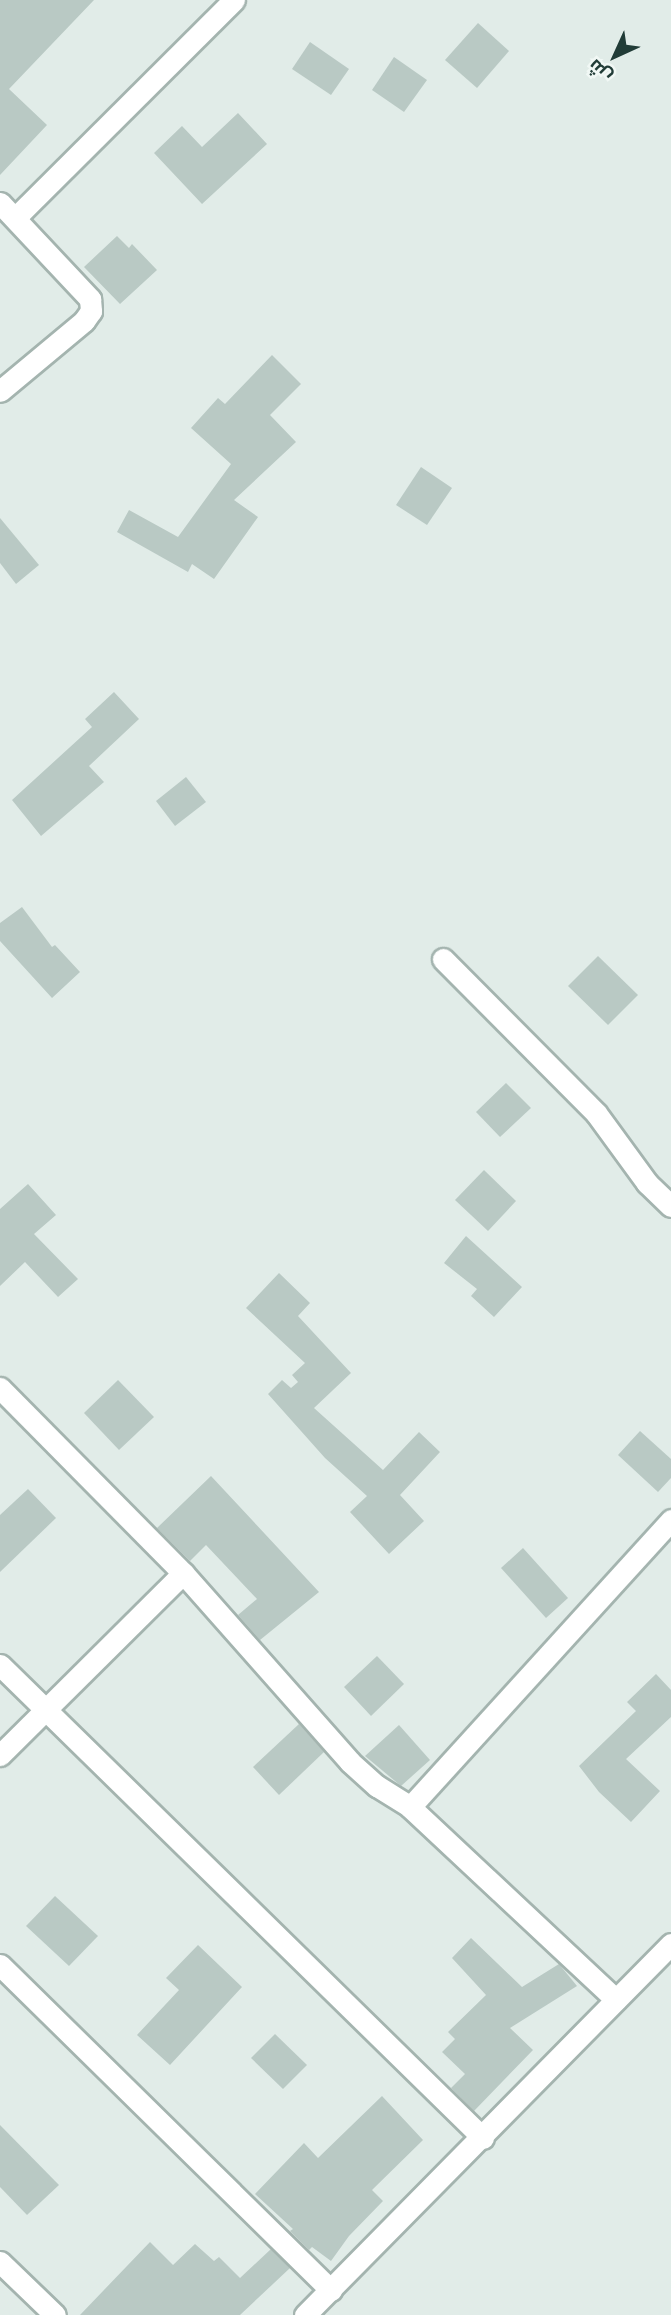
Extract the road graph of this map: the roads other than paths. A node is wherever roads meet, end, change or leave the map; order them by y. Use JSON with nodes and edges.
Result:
{"nodes":[{"id":1,"x":233,"y":0,"type":"edge"},
{"id":2,"x":0,"y":203,"type":"edge"},
{"id":3,"x":15,"y":218,"type":"junction"},
{"id":4,"x":0,"y":391,"type":"edge"},
{"id":5,"x":443,"y":959,"type":"dead end"},
{"id":6,"x":671,"y":1206,"type":"edge"},
{"id":7,"x":1,"y":1391,"type":"edge"},
{"id":8,"x":671,"y":1520,"type":"edge"},
{"id":9,"x":183,"y":1573,"type":"junction"},
{"id":10,"x":0,"y":1665,"type":"edge"},
{"id":11,"x":45,"y":1710,"type":"junction"},
{"id":12,"x":0,"y":1755,"type":"edge"},
{"id":13,"x":410,"y":1807,"type":"junction"},
{"id":14,"x":666,"y":1958,"type":"edge"},
{"id":15,"x":0,"y":1965,"type":"edge"},
{"id":16,"x":616,"y":2000,"type":"junction"},
{"id":17,"x":483,"y":2138,"type":"junction"},
{"id":18,"x":0,"y":2262,"type":"edge"},
{"id":19,"x":331,"y":2290,"type":"junction"},
{"id":20,"x":55,"y":2315,"type":"edge"},
{"id":21,"x":305,"y":2315,"type":"edge"}],
"edges":[{"from":1,"to":3,"type":"street"},
{"from":2,"to":3,"type":"street"},
{"from":3,"to":4,"type":"street"},
{"from":5,"to":6,"type":"street"},
{"from":7,"to":9,"type":"street"},
{"from":8,"to":13,"type":"street"},
{"from":9,"to":11,"type":"street"},
{"from":9,"to":13,"type":"street"},
{"from":10,"to":11,"type":"street"},
{"from":11,"to":12,"type":"street"},
{"from":11,"to":17,"type":"street"},
{"from":13,"to":16,"type":"street"},
{"from":14,"to":16,"type":"street"},
{"from":15,"to":19,"type":"street"},
{"from":16,"to":17,"type":"street"},
{"from":17,"to":19,"type":"street"},
{"from":18,"to":20,"type":"street"},
{"from":19,"to":21,"type":"street"}]}
